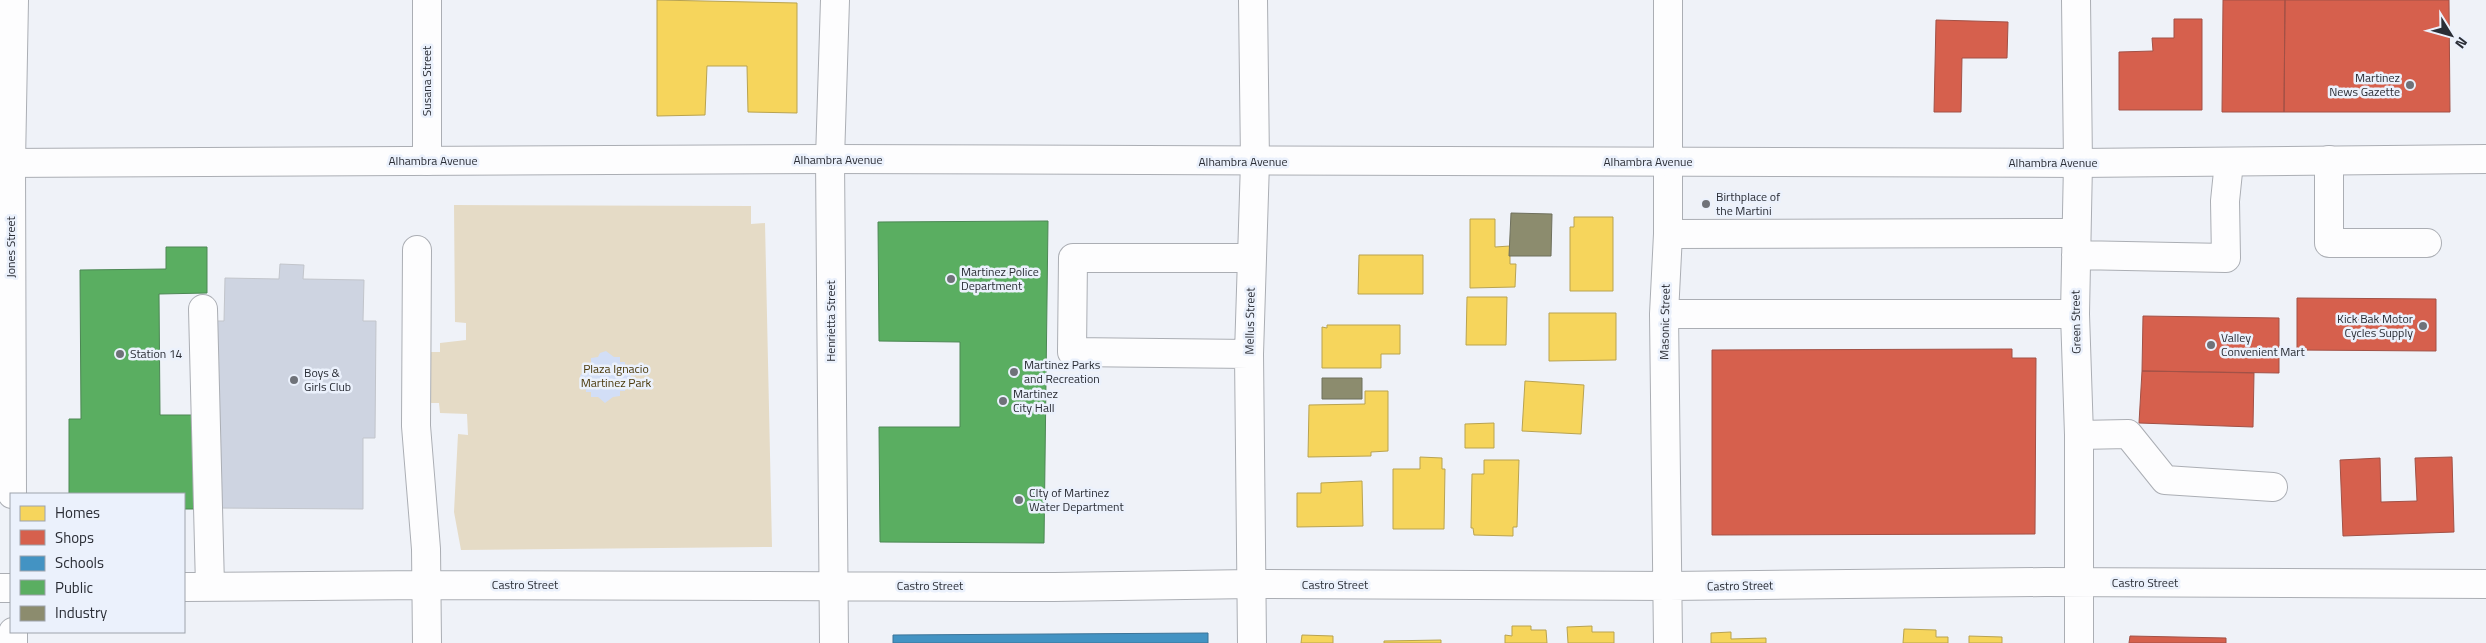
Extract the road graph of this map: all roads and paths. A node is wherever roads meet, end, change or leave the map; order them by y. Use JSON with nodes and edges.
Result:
{"nodes":[{"id":1,"x":14,"y":0,"type":"edge"},
{"id":2,"x":427,"y":0,"type":"edge"},
{"id":3,"x":835,"y":0,"type":"edge"},
{"id":4,"x":1253,"y":0,"type":"edge"},
{"id":5,"x":1668,"y":0,"type":"edge"},
{"id":6,"x":2076,"y":0,"type":"edge"},
{"id":7,"x":830,"y":159,"type":"junction"},
{"id":8,"x":2329,"y":160,"type":"junction"},
{"id":9,"x":2486,"y":160,"type":"edge"},
{"id":10,"x":427,"y":161,"type":"junction"},
{"id":11,"x":1255,"y":162,"type":"junction"},
{"id":12,"x":1666,"y":162,"type":"junction"},
{"id":13,"x":2228,"y":162,"type":"junction"},
{"id":14,"x":5,"y":163,"type":"edge"},
{"id":15,"x":2078,"y":163,"type":"junction"},
{"id":16,"x":1668,"y":234,"type":"junction"},
{"id":17,"x":2427,"y":243,"type":"dead end"},
{"id":18,"x":2076,"y":244,"type":"junction"},
{"id":19,"x":417,"y":250,"type":"dead end"},
{"id":20,"x":1251,"y":258,"type":"junction"},
{"id":21,"x":203,"y":308,"type":"dead end"},
{"id":22,"x":1664,"y":314,"type":"junction"},
{"id":23,"x":2075,"y":314,"type":"junction"},
{"id":24,"x":1249,"y":354,"type":"junction"},
{"id":25,"x":2079,"y":435,"type":"junction"},
{"id":26,"x":2273,"y":487,"type":"dead end"},
{"id":27,"x":12,"y":493,"type":"edge"},
{"id":28,"x":1252,"y":584,"type":"junction"},
{"id":29,"x":2078,"y":584,"type":"junction"},
{"id":30,"x":2486,"y":584,"type":"edge"},
{"id":31,"x":426,"y":585,"type":"junction"},
{"id":32,"x":832,"y":585,"type":"junction"},
{"id":33,"x":197,"y":586,"type":"edge"},
{"id":34,"x":1669,"y":586,"type":"junction"},
{"id":35,"x":427,"y":643,"type":"edge"},
{"id":36,"x":834,"y":643,"type":"edge"},
{"id":37,"x":1252,"y":643,"type":"edge"},
{"id":38,"x":1668,"y":643,"type":"edge"},
{"id":39,"x":2079,"y":643,"type":"edge"}],
"edges":[{"from":1,"to":14,"type":"street","name":"Jones Street"},
{"from":2,"to":10,"type":"street","name":"Susana Street"},
{"from":3,"to":7,"type":"street","name":"Henrietta Street"},
{"from":4,"to":11,"type":"street","name":"Mellus Street"},
{"from":5,"to":12,"type":"street","name":"Masonic Street"},
{"from":6,"to":15,"type":"street","name":"Green Street"},
{"from":7,"to":10,"type":"street","name":"Alhambra Avenue"},
{"from":7,"to":11,"type":"street","name":"Alhambra Avenue"},
{"from":7,"to":32,"type":"street","name":"Henrietta Street"},
{"from":8,"to":9,"type":"street","name":"Alhambra Avenue"},
{"from":8,"to":13,"type":"street","name":"Alhambra Avenue"},
{"from":8,"to":17,"type":"street"},
{"from":10,"to":14,"type":"street","name":"Alhambra Avenue"},
{"from":11,"to":12,"type":"street","name":"Alhambra Avenue"},
{"from":11,"to":20,"type":"street","name":"Mellus Street"},
{"from":12,"to":15,"type":"street","name":"Alhambra Avenue"},
{"from":12,"to":16,"type":"street","name":"Masonic Street"},
{"from":13,"to":15,"type":"street","name":"Alhambra Avenue"},
{"from":13,"to":18,"type":"street"},
{"from":14,"to":27,"type":"street","name":"Jones Street"},
{"from":15,"to":18,"type":"street","name":"Green Street"},
{"from":16,"to":18,"type":"street"},
{"from":16,"to":22,"type":"street","name":"Masonic Street"},
{"from":18,"to":23,"type":"street","name":"Green Street"},
{"from":19,"to":31,"type":"street"},
{"from":20,"to":24,"type":"street","name":"Mellus Street"},
{"from":20,"to":24,"type":"street"},
{"from":21,"to":33,"type":"street"},
{"from":22,"to":23,"type":"street"},
{"from":22,"to":34,"type":"street","name":"Masonic Street"},
{"from":23,"to":25,"type":"street","name":"Green Street"},
{"from":24,"to":28,"type":"street","name":"Mellus Street"},
{"from":25,"to":26,"type":"street"},
{"from":25,"to":29,"type":"street","name":"Green Street"},
{"from":28,"to":32,"type":"street","name":"Castro Street"},
{"from":28,"to":34,"type":"street","name":"Castro Street"},
{"from":28,"to":37,"type":"street","name":"Mellus Street"},
{"from":29,"to":30,"type":"street","name":"Castro Street"},
{"from":29,"to":34,"type":"street","name":"Castro Street"},
{"from":29,"to":39,"type":"street","name":"Green Street"},
{"from":31,"to":32,"type":"street","name":"Castro Street"},
{"from":31,"to":33,"type":"street","name":"Castro Street"},
{"from":31,"to":35,"type":"street"},
{"from":32,"to":36,"type":"street","name":"Henrietta Street"},
{"from":34,"to":38,"type":"street","name":"Masonic Street"}]}
